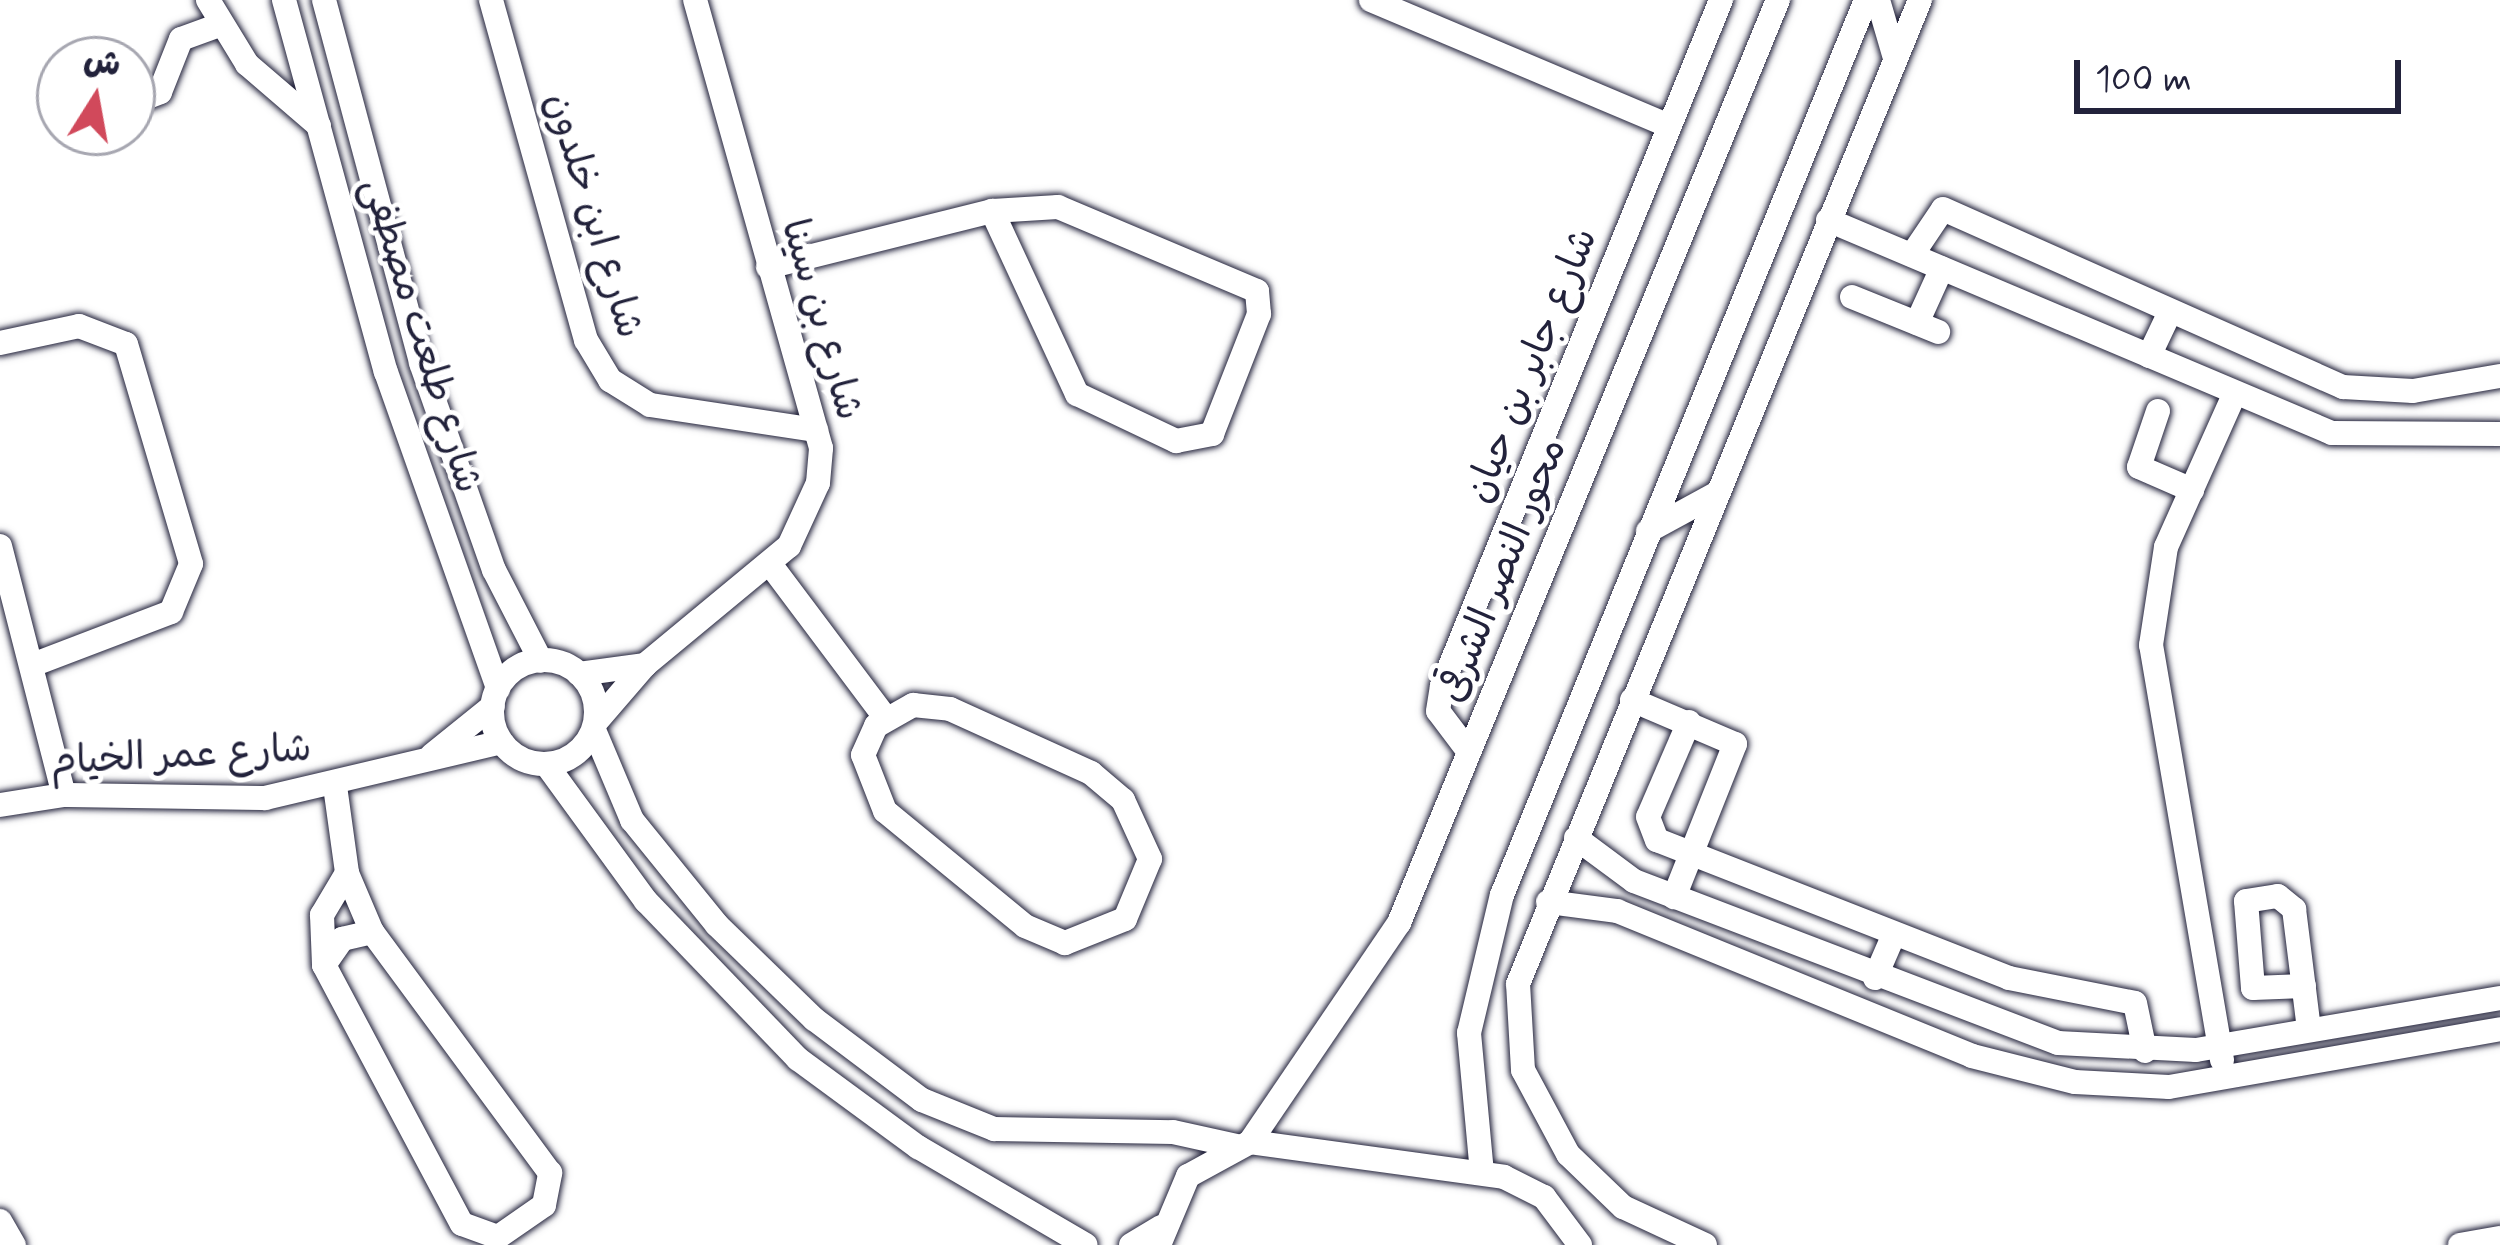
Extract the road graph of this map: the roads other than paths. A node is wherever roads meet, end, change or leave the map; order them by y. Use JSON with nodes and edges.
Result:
{"nodes":[{"id":1,"x":208,"y":0,"type":"edge"},
{"id":2,"x":284,"y":0,"type":"edge"},
{"id":3,"x":324,"y":0,"type":"edge"},
{"id":4,"x":491,"y":0,"type":"edge"},
{"id":5,"x":694,"y":0,"type":"edge"},
{"id":6,"x":1721,"y":0,"type":"edge"},
{"id":7,"x":1778,"y":0,"type":"edge"},
{"id":8,"x":1866,"y":0,"type":"edge"},
{"id":9,"x":1877,"y":0,"type":"edge"},
{"id":10,"x":1920,"y":0,"type":"edge"},
{"id":11,"x":1387,"y":3,"type":"edge"},
{"id":12,"x":217,"y":26,"type":"junction"},
{"id":13,"x":1895,"y":58,"type":"junction"},
{"id":14,"x":156,"y":94,"type":"edge"},
{"id":15,"x":319,"y":126,"type":"junction"},
{"id":16,"x":1670,"y":126,"type":"junction"},
{"id":17,"x":992,"y":211,"type":"junction"},
{"id":18,"x":1828,"y":220,"type":"junction"},
{"id":19,"x":1912,"y":255,"type":"junction"},
{"id":20,"x":768,"y":267,"type":"junction"},
{"id":21,"x":1942,"y":268,"type":"junction"},
{"id":22,"x":1852,"y":297,"type":"dead end"},
{"id":23,"x":2170,"y":312,"type":"junction"},
{"id":24,"x":0,"y":343,"type":"edge"},
{"id":25,"x":2149,"y":356,"type":"junction"},
{"id":26,"x":2500,"y":376,"type":"edge"},
{"id":27,"x":2235,"y":393,"type":"junction"},
{"id":28,"x":2158,"y":411,"type":"dead end"},
{"id":29,"x":816,"y":430,"type":"junction"},
{"id":30,"x":2500,"y":434,"type":"edge"},
{"id":31,"x":2192,"y":490,"type":"junction"},
{"id":32,"x":1716,"y":494,"type":"junction"},
{"id":33,"x":1648,"y":531,"type":"junction"},
{"id":34,"x":0,"y":546,"type":"edge"},
{"id":35,"x":770,"y":564,"type":"junction"},
{"id":36,"x":542,"y":661,"type":"junction"},
{"id":37,"x":35,"y":664,"type":"junction"},
{"id":38,"x":645,"y":664,"type":"junction"},
{"id":39,"x":579,"y":674,"type":"junction"},
{"id":40,"x":495,"y":698,"type":"junction"},
{"id":41,"x":1632,"y":700,"type":"junction"},
{"id":42,"x":885,"y":717,"type":"junction"},
{"id":43,"x":1689,"y":722,"type":"junction"},
{"id":44,"x":595,"y":726,"type":"junction"},
{"id":45,"x":501,"y":742,"type":"junction"},
{"id":46,"x":1469,"y":752,"type":"junction"},
{"id":47,"x":432,"y":755,"type":"junction"},
{"id":48,"x":546,"y":764,"type":"junction"},
{"id":49,"x":334,"y":786,"type":"junction"},
{"id":50,"x":64,"y":795,"type":"junction"},
{"id":51,"x":0,"y":806,"type":"edge"},
{"id":52,"x":1576,"y":838,"type":"junction"},
{"id":53,"x":1694,"y":855,"type":"junction"},
{"id":54,"x":347,"y":872,"type":"junction"},
{"id":55,"x":1674,"y":897,"type":"junction"},
{"id":56,"x":1548,"y":902,"type":"junction"},
{"id":57,"x":372,"y":932,"type":"junction"},
{"id":58,"x":1894,"y":934,"type":"junction"},
{"id":59,"x":324,"y":965,"type":"junction"},
{"id":60,"x":1876,"y":978,"type":"junction"},
{"id":61,"x":2304,"y":986,"type":"dead end"},
{"id":62,"x":2500,"y":998,"type":"edge"},
{"id":63,"x":2500,"y":1029,"type":"edge"},
{"id":64,"x":2309,"y":1030,"type":"junction"},
{"id":65,"x":2220,"y":1046,"type":"junction"},
{"id":66,"x":2145,"y":1051,"type":"junction"},
{"id":67,"x":2225,"y":1080,"type":"junction"},
{"id":68,"x":1243,"y":1144,"type":"junction"},
{"id":69,"x":1482,"y":1173,"type":"junction"},
{"id":70,"x":0,"y":1221,"type":"edge"},
{"id":71,"x":1160,"y":1236,"type":"edge"},
{"id":72,"x":2500,"y":1238,"type":"edge"},
{"id":73,"x":14,"y":1245,"type":"edge"},
{"id":74,"x":1086,"y":1245,"type":"edge"},
{"id":75,"x":1132,"y":1245,"type":"edge"},
{"id":76,"x":1580,"y":1245,"type":"edge"},
{"id":77,"x":1705,"y":1245,"type":"edge"},
{"id":78,"x":2460,"y":1245,"type":"edge"}],
"edges":[{"from":1,"to":12,"type":"street"},
{"from":2,"to":15,"type":"street","name":"شارع طلعت مصطفى"},
{"from":3,"to":36,"type":"street","name":"شارع طلعت مصطفى"},
{"from":4,"to":29,"type":"street","name":"شارع ابن خلدون"},
{"from":5,"to":20,"type":"street","name":"شارع بن سينا"},
{"from":6,"to":16,"type":"street","name":"شارع جابر بن حيان"},
{"from":7,"to":46,"type":"street","name":"محور النصر الشرقى"},
{"from":8,"to":33,"type":"street"},
{"from":9,"to":13,"type":"street"},
{"from":10,"to":13,"type":"street"},
{"from":11,"to":16,"type":"street"},
{"from":12,"to":14,"type":"street"},
{"from":12,"to":15,"type":"street"},
{"from":13,"to":18,"type":"street"},
{"from":15,"to":40,"type":"street","name":"شارع طلعت مصطفى"},
{"from":16,"to":46,"type":"street","name":"شارع جابر بن حيان"},
{"from":17,"to":17,"type":"street"},
{"from":17,"to":20,"type":"street"},
{"from":18,"to":19,"type":"street"},
{"from":18,"to":32,"type":"street"},
{"from":19,"to":21,"type":"street"},
{"from":19,"to":23,"type":"street"},
{"from":20,"to":29,"type":"street","name":"شارع بن سينا"},
{"from":21,"to":22,"type":"street"},
{"from":21,"to":25,"type":"street"},
{"from":23,"to":25,"type":"street"},
{"from":23,"to":26,"type":"street"},
{"from":24,"to":37,"type":"street"},
{"from":25,"to":27,"type":"street"},
{"from":27,"to":30,"type":"street"},
{"from":27,"to":31,"type":"street"},
{"from":28,"to":31,"type":"street"},
{"from":29,"to":35,"type":"street","name":"شارع بن سينا"},
{"from":31,"to":65,"type":"street"},
{"from":32,"to":33,"type":"street"},
{"from":32,"to":41,"type":"street"},
{"from":33,"to":69,"type":"street"},
{"from":34,"to":37,"type":"street"},
{"from":35,"to":38,"type":"street","name":"شارع بن سينا"},
{"from":35,"to":42,"type":"street"},
{"from":36,"to":39,"type":"street"},
{"from":36,"to":40,"type":"street"},
{"from":37,"to":50,"type":"street"},
{"from":38,"to":39,"type":"street"},
{"from":38,"to":44,"type":"street","name":"شارع بن سينا"},
{"from":39,"to":44,"type":"street"},
{"from":40,"to":45,"type":"street"},
{"from":40,"to":47,"type":"street","name":"شارع عمر الخيام"},
{"from":41,"to":43,"type":"street"},
{"from":41,"to":52,"type":"street"},
{"from":42,"to":42,"type":"street"},
{"from":43,"to":53,"type":"street"},
{"from":43,"to":53,"type":"street"},
{"from":44,"to":48,"type":"street"},
{"from":44,"to":68,"type":"street"},
{"from":45,"to":47,"type":"street","name":"شارع عمر الخيام"},
{"from":45,"to":48,"type":"street"},
{"from":46,"to":68,"type":"street","name":"محور النصر الشرقى"},
{"from":47,"to":49,"type":"street","name":"شارع عمر الخيام"},
{"from":48,"to":74,"type":"street"},
{"from":49,"to":50,"type":"street","name":"شارع عمر الخيام"},
{"from":49,"to":54,"type":"street"},
{"from":50,"to":51,"type":"street","name":"شارع عمر الخيام"},
{"from":52,"to":55,"type":"street"},
{"from":52,"to":56,"type":"street"},
{"from":53,"to":55,"type":"street"},
{"from":53,"to":58,"type":"street"},
{"from":54,"to":57,"type":"street"},
{"from":54,"to":59,"type":"street"},
{"from":55,"to":60,"type":"street"},
{"from":56,"to":67,"type":"street"},
{"from":56,"to":77,"type":"street"},
{"from":57,"to":59,"type":"street"},
{"from":57,"to":59,"type":"street"},
{"from":58,"to":60,"type":"street"},
{"from":58,"to":66,"type":"street"},
{"from":60,"to":66,"type":"street"},
{"from":61,"to":64,"type":"street"},
{"from":62,"to":64,"type":"street"},
{"from":63,"to":67,"type":"street"},
{"from":64,"to":65,"type":"street"},
{"from":65,"to":66,"type":"street"},
{"from":65,"to":67,"type":"street"},
{"from":68,"to":69,"type":"street"},
{"from":68,"to":71,"type":"street"},
{"from":69,"to":76,"type":"street"},
{"from":70,"to":73,"type":"street"},
{"from":71,"to":75,"type":"street"},
{"from":72,"to":78,"type":"street"}]}
